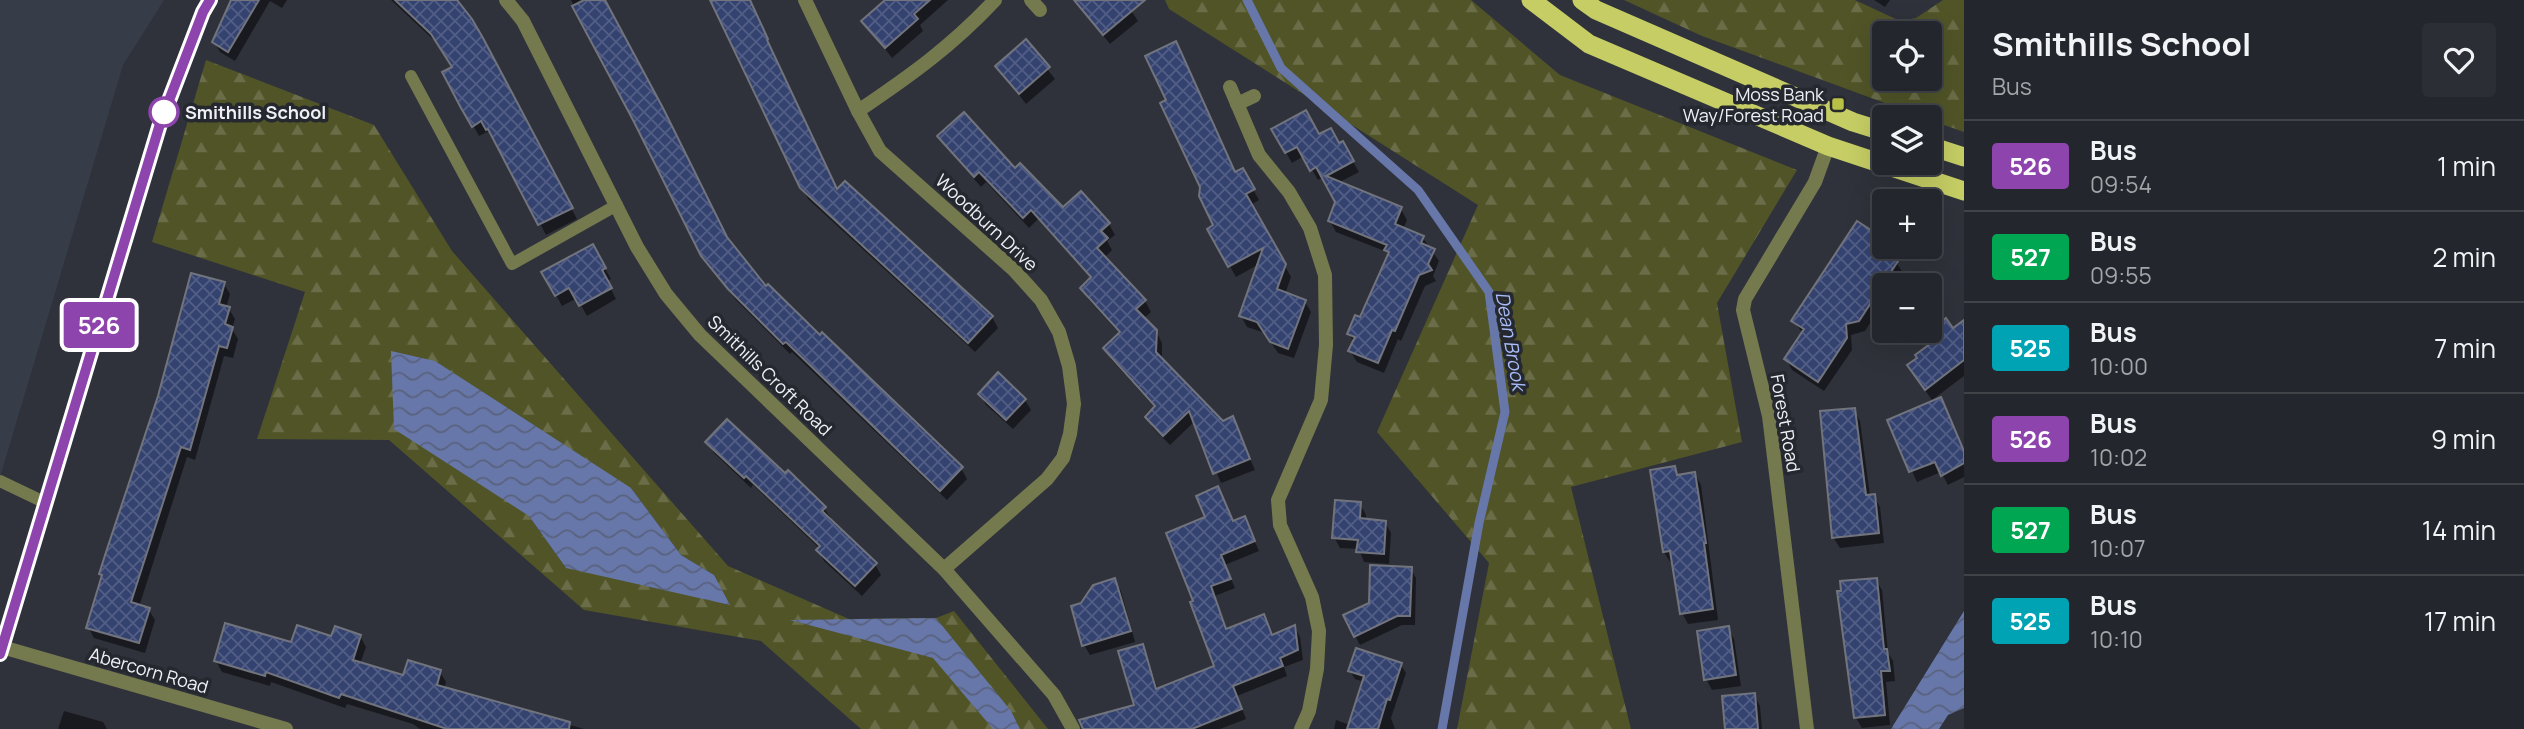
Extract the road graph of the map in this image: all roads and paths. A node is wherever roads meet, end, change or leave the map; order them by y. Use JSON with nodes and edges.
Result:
{"nodes":[{"id":1,"x":210,"y":0,"type":"edge"},
{"id":2,"x":506,"y":0,"type":"edge"},
{"id":3,"x":805,"y":0,"type":"edge"},
{"id":4,"x":995,"y":0,"type":"edge"},
{"id":5,"x":1531,"y":0,"type":"edge"},
{"id":6,"x":1582,"y":0,"type":"edge"},
{"id":7,"x":411,"y":76,"type":"dead end"},
{"id":8,"x":1230,"y":87,"type":"dead end"},
{"id":9,"x":1254,"y":96,"type":"dead end"},
{"id":10,"x":1237,"y":104,"type":"junction"},
{"id":11,"x":858,"y":111,"type":"junction"},
{"id":12,"x":1872,"y":128,"type":"edge"},
{"id":13,"x":1829,"y":146,"type":"junction"},
{"id":14,"x":1942,"y":150,"type":"edge"},
{"id":15,"x":1964,"y":157,"type":"edge"},
{"id":16,"x":1964,"y":191,"type":"edge"},
{"id":17,"x":617,"y":205,"type":"junction"},
{"id":18,"x":0,"y":481,"type":"edge"},
{"id":19,"x":46,"y":503,"type":"junction"},
{"id":20,"x":944,"y":569,"type":"junction"},
{"id":21,"x":1,"y":651,"type":"edge"},
{"id":22,"x":286,"y":729,"type":"edge"},
{"id":23,"x":1073,"y":729,"type":"edge"},
{"id":24,"x":1301,"y":729,"type":"edge"},
{"id":25,"x":1807,"y":729,"type":"edge"}],
"edges":[{"from":1,"to":19,"type":"street"},
{"from":2,"to":17,"type":"street","name":"Smithills Croft Road"},
{"from":3,"to":11,"type":"street","name":"Woodburn Drive"},
{"from":4,"to":11,"type":"street"},
{"from":5,"to":13,"type":"highway"},
{"from":6,"to":12,"type":"highway"},
{"from":7,"to":17,"type":"lane"},
{"from":8,"to":10,"type":"street"},
{"from":9,"to":10,"type":"street"},
{"from":10,"to":24,"type":"street"},
{"from":11,"to":20,"type":"street","name":"Woodburn Drive"},
{"from":13,"to":16,"type":"highway"},
{"from":13,"to":25,"type":"street","name":"Forest Road"},
{"from":14,"to":15,"type":"highway"},
{"from":17,"to":20,"type":"street","name":"Smithills Croft Road"},
{"from":18,"to":19,"type":"lane"},
{"from":19,"to":21,"type":"street"},
{"from":20,"to":23,"type":"street","name":"Smithills Croft Road"},
{"from":21,"to":22,"type":"street","name":"Abercorn Road"}]}
